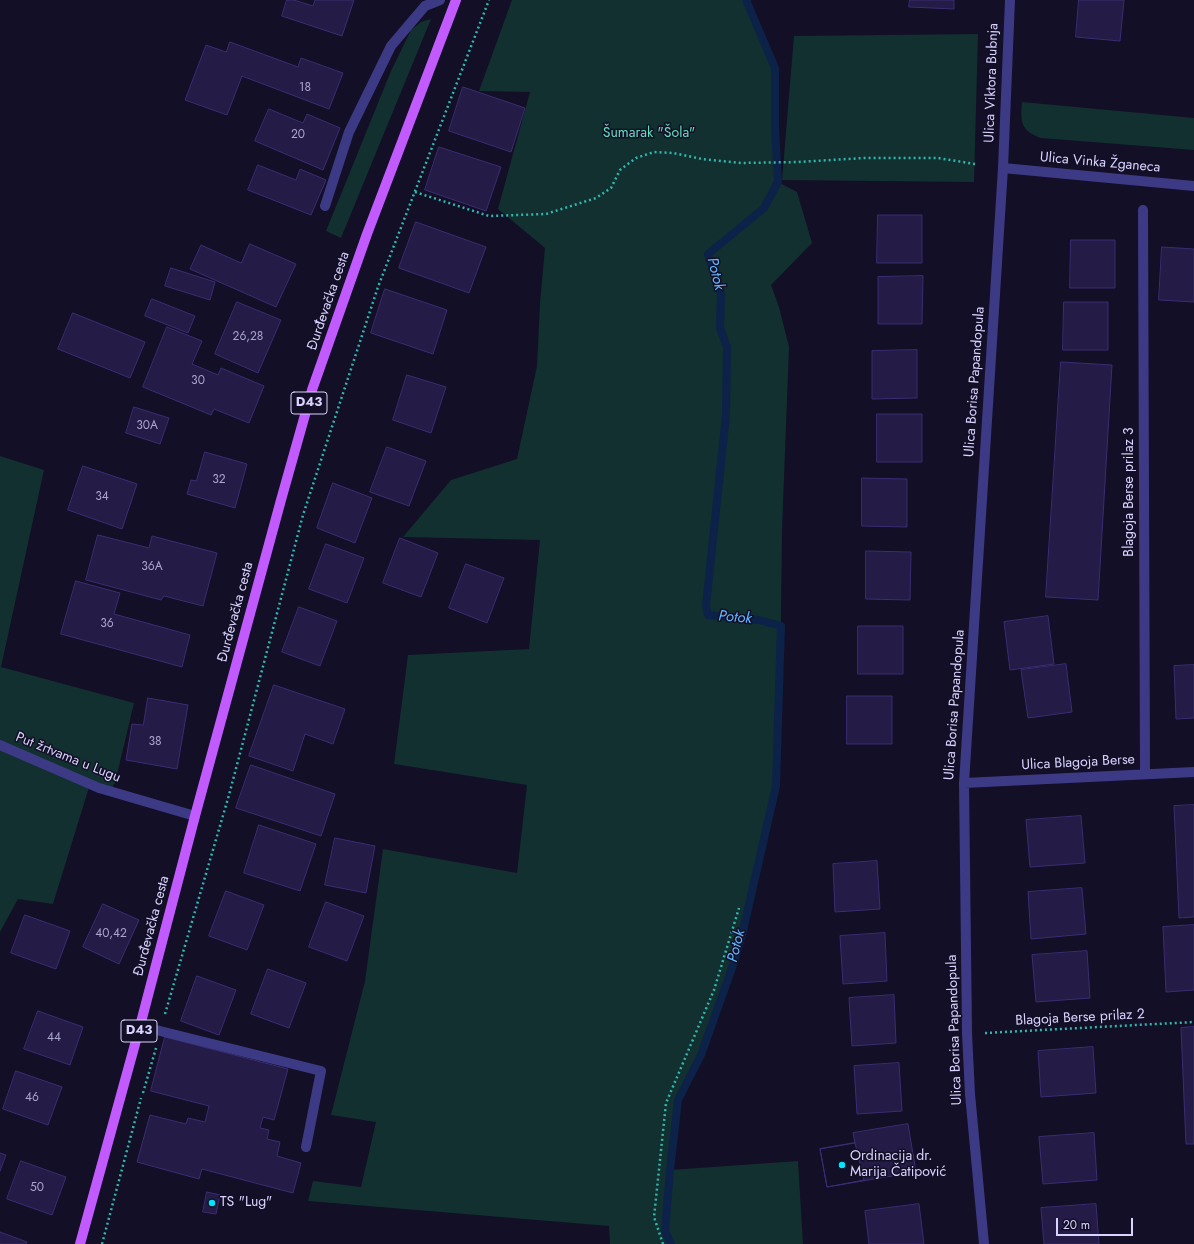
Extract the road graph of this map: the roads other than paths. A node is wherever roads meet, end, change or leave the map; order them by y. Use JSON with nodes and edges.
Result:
{"nodes":[{"id":1,"x":440,"y":0,"type":"edge"},
{"id":2,"x":456,"y":0,"type":"edge"},
{"id":3,"x":1010,"y":0,"type":"edge"},
{"id":4,"x":1003,"y":168,"type":"junction"},
{"id":5,"x":1194,"y":186,"type":"edge"},
{"id":6,"x":325,"y":206,"type":"dead end"},
{"id":7,"x":1143,"y":210,"type":"dead end"},
{"id":8,"x":0,"y":745,"type":"edge"},
{"id":9,"x":1194,"y":772,"type":"edge"},
{"id":10,"x":1145,"y":774,"type":"junction"},
{"id":11,"x":964,"y":783,"type":"junction"},
{"id":12,"x":195,"y":816,"type":"junction"},
{"id":13,"x":140,"y":1026,"type":"junction"},
{"id":14,"x":306,"y":1147,"type":"dead end"},
{"id":15,"x":80,"y":1244,"type":"edge"},
{"id":16,"x":984,"y":1244,"type":"edge"}],
"edges":[{"from":1,"to":6,"type":"street"},
{"from":2,"to":12,"type":"main road","name":"Đurđevačka cesta","number":"D43"},
{"from":3,"to":4,"type":"street","name":"Ulica Viktora Bubnja"},
{"from":4,"to":5,"type":"street","name":"Ulica Vinka Žganeca"},
{"from":4,"to":11,"type":"street","name":"Ulica Borisa Papandopula"},
{"from":7,"to":10,"type":"street","name":"Blagoja Berse prilaz 3"},
{"from":8,"to":12,"type":"street","name":"Put žrtvama u Lugu"},
{"from":9,"to":10,"type":"street","name":"Ulica Blagoja Berse"},
{"from":10,"to":11,"type":"street","name":"Ulica Blagoja Berse"},
{"from":11,"to":16,"type":"street","name":"Ulica Borisa Papandopula"},
{"from":12,"to":13,"type":"main road","name":"Đurđevačka cesta","number":"D43"},
{"from":13,"to":14,"type":"street"},
{"from":13,"to":15,"type":"main road","name":"Đurđevačka cesta","number":"D43"}]}
